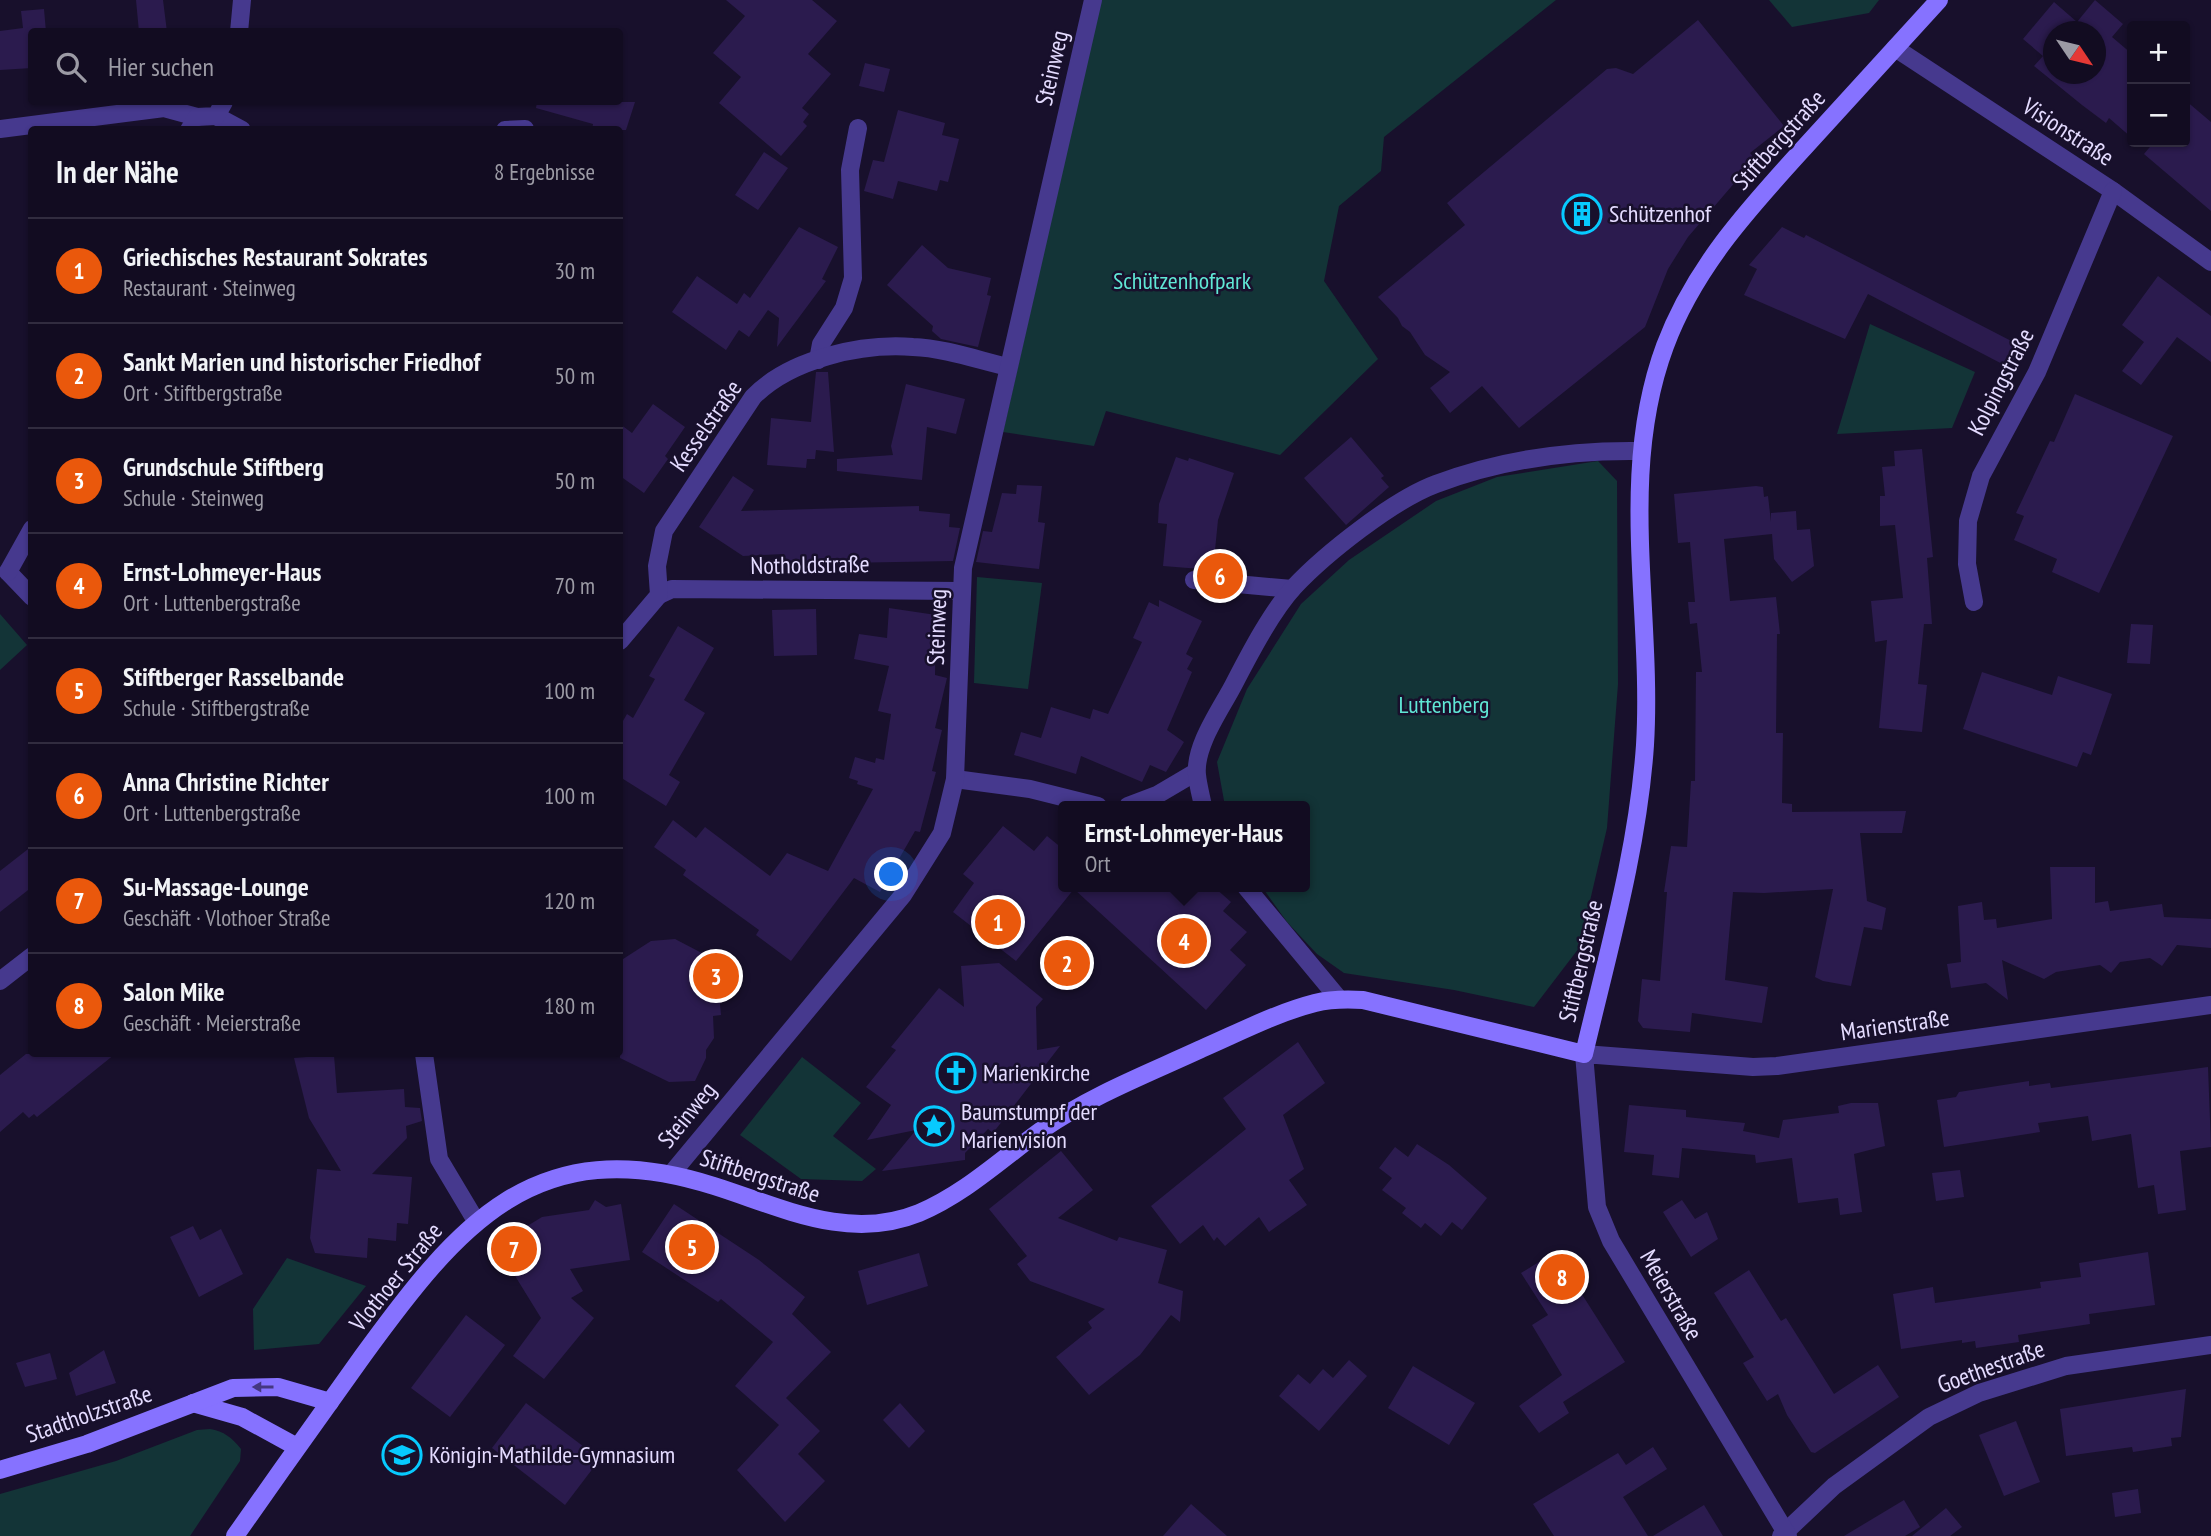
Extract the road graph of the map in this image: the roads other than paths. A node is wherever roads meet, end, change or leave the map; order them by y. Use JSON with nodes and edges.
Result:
{"nodes":[{"id":1,"x":242,"y":0,"type":"edge"},
{"id":2,"x":1093,"y":0,"type":"edge"},
{"id":3,"x":1939,"y":0,"type":"edge"},
{"id":4,"x":239,"y":28,"type":"edge"},
{"id":5,"x":1895,"y":48,"type":"junction"},
{"id":6,"x":220,"y":109,"type":"edge"},
{"id":7,"x":193,"y":123,"type":"edge"},
{"id":8,"x":239,"y":126,"type":"edge"},
{"id":9,"x":858,"y":128,"type":"dead end"},
{"id":10,"x":0,"y":129,"type":"edge"},
{"id":11,"x":2113,"y":191,"type":"junction"},
{"id":12,"x":2211,"y":262,"type":"edge"},
{"id":13,"x":818,"y":360,"type":"junction"},
{"id":14,"x":1008,"y":367,"type":"junction"},
{"id":15,"x":1640,"y":451,"type":"junction"},
{"id":16,"x":28,"y":536,"type":"edge"},
{"id":17,"x":1194,"y":580,"type":"dead end"},
{"id":18,"x":1292,"y":589,"type":"junction"},
{"id":19,"x":962,"y":591,"type":"junction"},
{"id":20,"x":28,"y":593,"type":"edge"},
{"id":21,"x":659,"y":595,"type":"junction"},
{"id":22,"x":1974,"y":602,"type":"dead end"},
{"id":23,"x":623,"y":637,"type":"edge"},
{"id":24,"x":1196,"y":772,"type":"junction"},
{"id":25,"x":955,"y":779,"type":"junction"},
{"id":26,"x":1078,"y":801,"type":"edge"},
{"id":27,"x":1141,"y":801,"type":"edge"},
{"id":28,"x":1202,"y":801,"type":"edge"},
{"id":29,"x":1250,"y":892,"type":"edge"},
{"id":30,"x":28,"y":960,"type":"edge"},
{"id":31,"x":0,"y":981,"type":"edge"},
{"id":32,"x":1339,"y":999,"type":"junction"},
{"id":33,"x":2211,"y":1005,"type":"edge"},
{"id":34,"x":1584,"y":1054,"type":"junction"},
{"id":35,"x":424,"y":1057,"type":"edge"},
{"id":36,"x":672,"y":1173,"type":"junction"},
{"id":37,"x":476,"y":1221,"type":"junction"},
{"id":38,"x":2211,"y":1345,"type":"edge"},
{"id":39,"x":330,"y":1402,"type":"junction"},
{"id":40,"x":193,"y":1403,"type":"junction"},
{"id":41,"x":297,"y":1447,"type":"junction"},
{"id":42,"x":0,"y":1471,"type":"edge"},
{"id":43,"x":1784,"y":1534,"type":"edge"},
{"id":44,"x":235,"y":1536,"type":"edge"}],
"edges":[{"from":1,"to":4,"type":"street"},
{"from":2,"to":14,"type":"street","name":"Steinweg"},
{"from":3,"to":5,"type":"street","name":"Stiftbergstraße"},
{"from":5,"to":11,"type":"street","name":"Visionstraße"},
{"from":5,"to":15,"type":"street","name":"Stiftbergstraße"},
{"from":6,"to":7,"type":"street"},
{"from":6,"to":8,"type":"street"},
{"from":7,"to":10,"type":"street"},
{"from":9,"to":13,"type":"street"},
{"from":11,"to":12,"type":"street","name":"Visionstraße"},
{"from":11,"to":22,"type":"street","name":"Kolpingstraße"},
{"from":13,"to":14,"type":"street","name":"Kesselstraße"},
{"from":13,"to":21,"type":"street","name":"Kesselstraße"},
{"from":14,"to":19,"type":"street","name":"Steinweg"},
{"from":15,"to":18,"type":"street"},
{"from":15,"to":34,"type":"street","name":"Stiftbergstraße"},
{"from":16,"to":20,"type":"street"},
{"from":17,"to":18,"type":"street"},
{"from":18,"to":24,"type":"street"},
{"from":19,"to":21,"type":"street","name":"Notholdstraße"},
{"from":19,"to":25,"type":"street","name":"Steinweg"},
{"from":21,"to":23,"type":"street"},
{"from":24,"to":27,"type":"street"},
{"from":24,"to":28,"type":"street"},
{"from":25,"to":26,"type":"street"},
{"from":25,"to":36,"type":"street","name":"Steinweg"},
{"from":29,"to":32,"type":"street"},
{"from":30,"to":31,"type":"street"},
{"from":32,"to":34,"type":"street","name":"Stiftbergstraße"},
{"from":32,"to":36,"type":"street","name":"Stiftbergstraße"},
{"from":33,"to":34,"type":"street","name":"Marienstraße"},
{"from":34,"to":43,"type":"street","name":"Meierstraße"},
{"from":35,"to":37,"type":"street"},
{"from":36,"to":37,"type":"street","name":"Vlothoer Straße"},
{"from":37,"to":39,"type":"street","name":"Vlothoer Straße"},
{"from":38,"to":43,"type":"street","name":"Goethestraße"},
{"from":39,"to":40,"type":"street","name":"Stadtholzstraße","one_way":true},
{"from":39,"to":41,"type":"street","name":"Vlothoer Straße"},
{"from":40,"to":41,"type":"street"},
{"from":40,"to":42,"type":"street","name":"Stadtholzstraße"},
{"from":41,"to":44,"type":"street","name":"Vlothoer Straße"}]}
